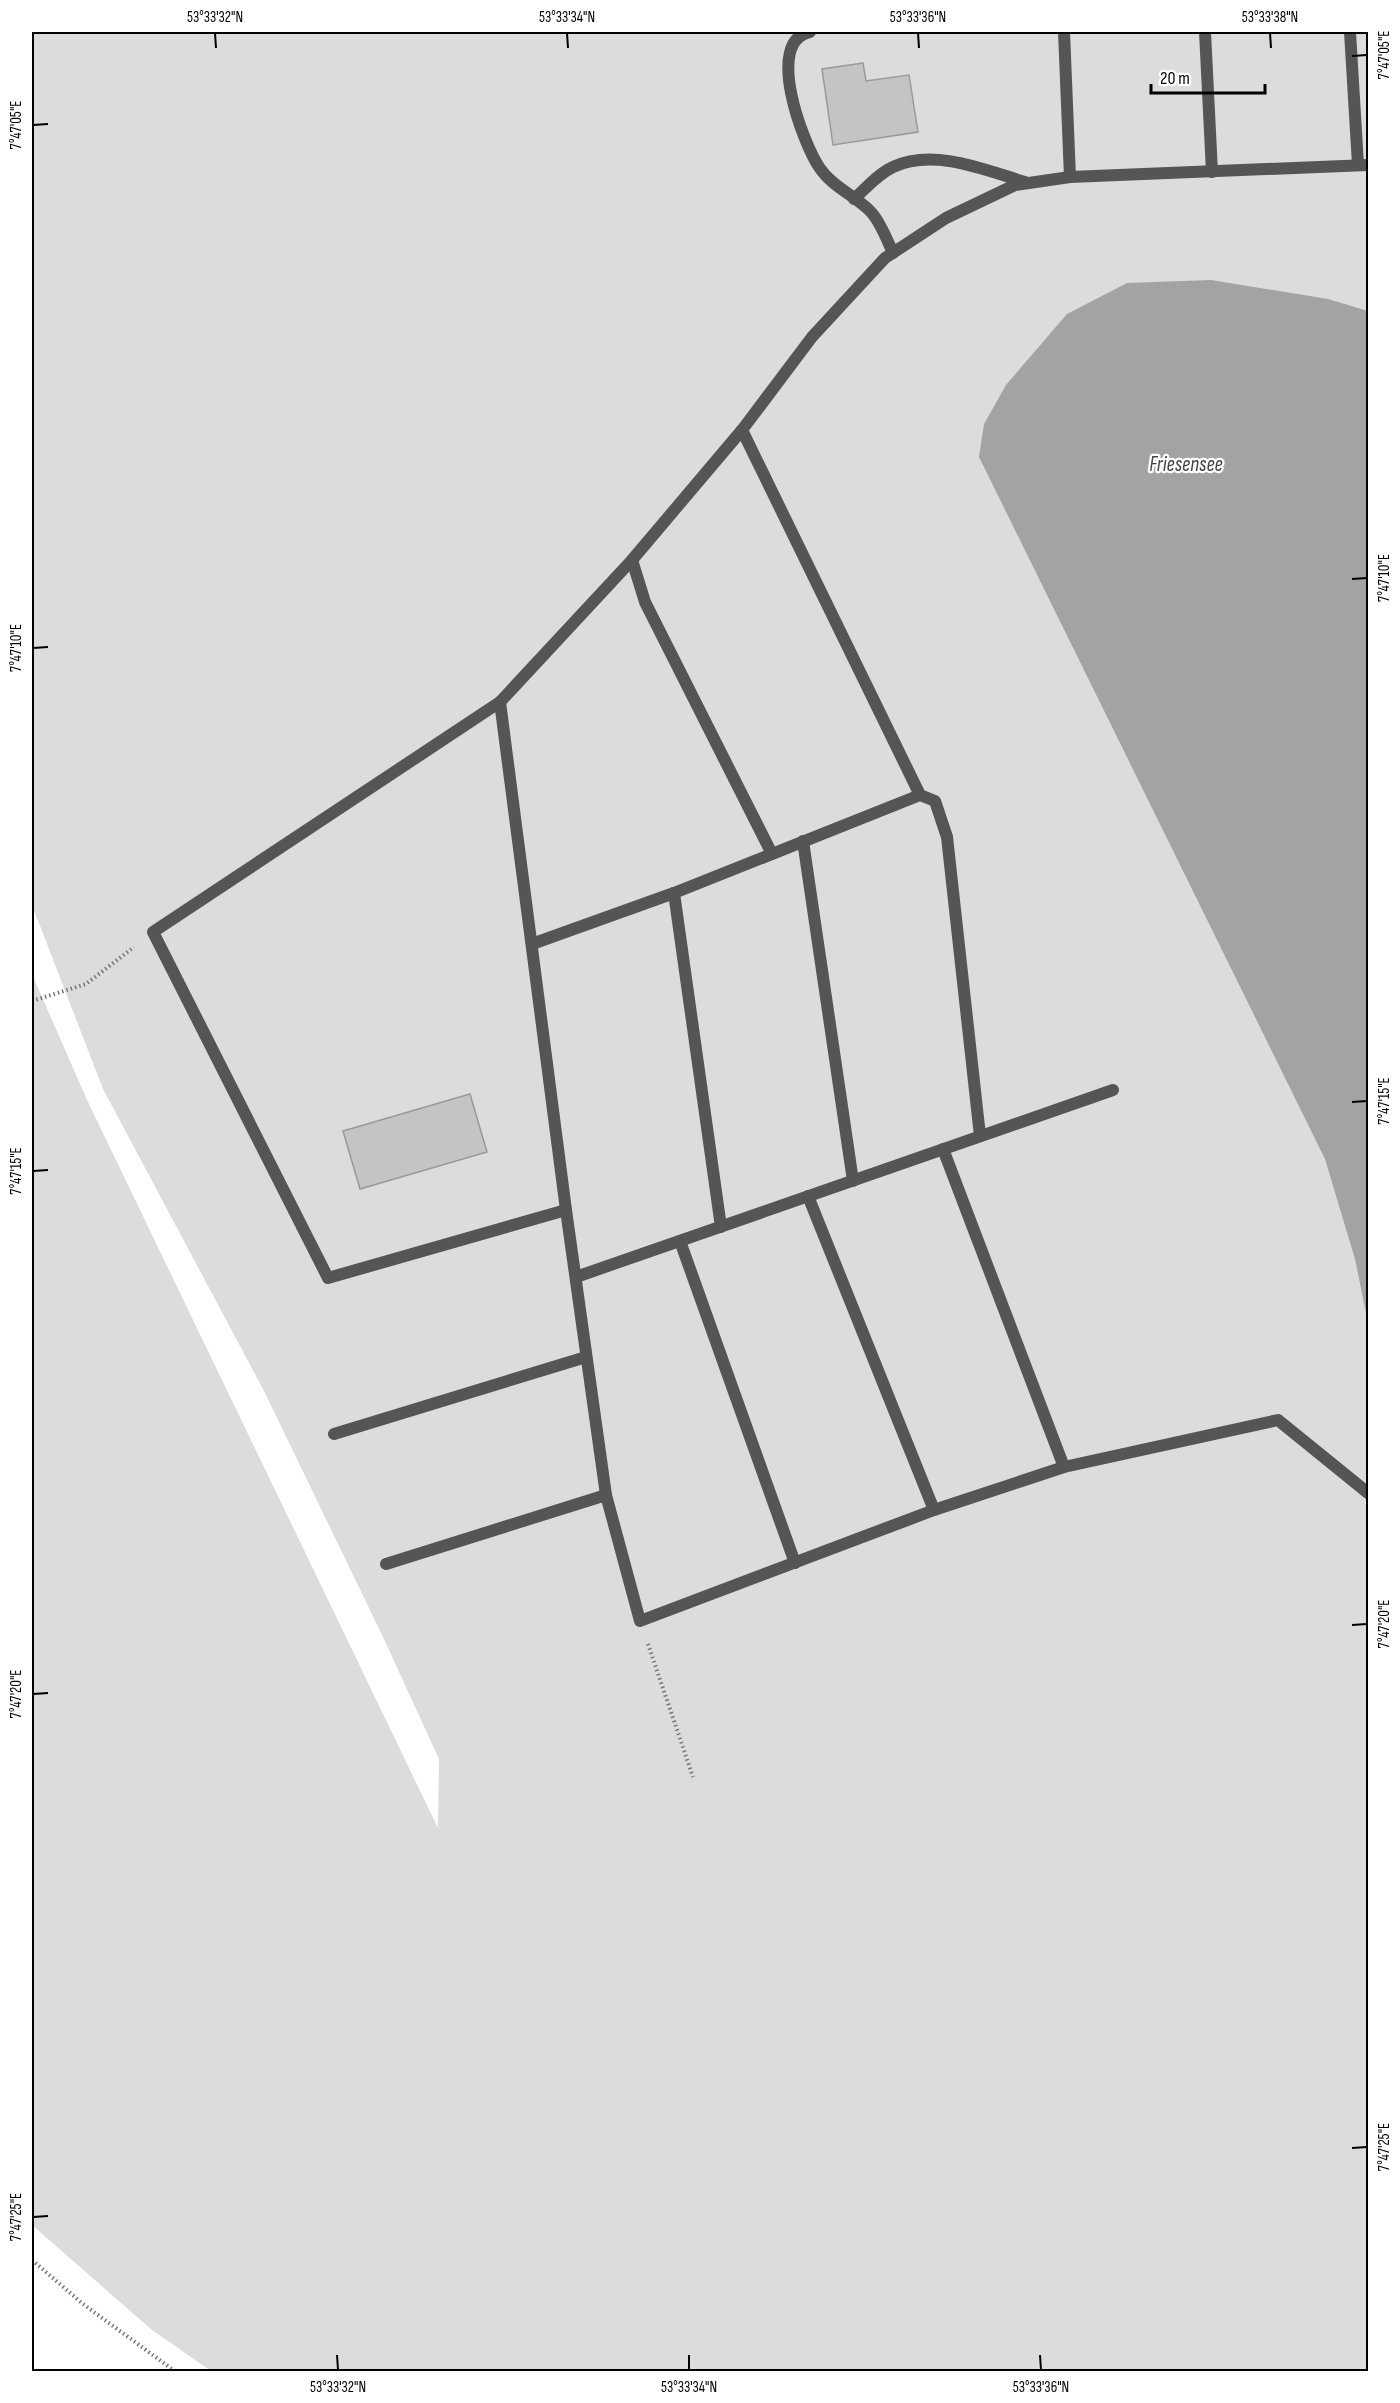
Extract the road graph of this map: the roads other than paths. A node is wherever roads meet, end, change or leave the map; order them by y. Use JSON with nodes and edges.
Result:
{"nodes":[{"id":1,"x":810,"y":32,"type":"edge"},
{"id":2,"x":1064,"y":32,"type":"edge"},
{"id":3,"x":1205,"y":32,"type":"edge"},
{"id":4,"x":1350,"y":32,"type":"edge"},
{"id":5,"x":1363,"y":165,"type":"edge"},
{"id":6,"x":1212,"y":172,"type":"junction"},
{"id":7,"x":1070,"y":177,"type":"junction"},
{"id":8,"x":1029,"y":183,"type":"junction"},
{"id":9,"x":854,"y":199,"type":"junction"},
{"id":10,"x":893,"y":253,"type":"junction"},
{"id":11,"x":742,"y":430,"type":"junction"},
{"id":12,"x":632,"y":560,"type":"junction"},
{"id":13,"x":500,"y":702,"type":"junction"},
{"id":14,"x":920,"y":795,"type":"junction"},
{"id":15,"x":802,"y":842,"type":"junction"},
{"id":16,"x":772,"y":854,"type":"junction"},
{"id":17,"x":674,"y":893,"type":"junction"},
{"id":18,"x":531,"y":944,"type":"junction"},
{"id":19,"x":1113,"y":1090,"type":"dead end"},
{"id":20,"x":980,"y":1137,"type":"junction"},
{"id":21,"x":943,"y":1149,"type":"junction"},
{"id":22,"x":853,"y":1181,"type":"junction"},
{"id":23,"x":808,"y":1196,"type":"junction"},
{"id":24,"x":566,"y":1210,"type":"junction"},
{"id":25,"x":721,"y":1227,"type":"junction"},
{"id":26,"x":680,"y":1241,"type":"junction"},
{"id":27,"x":576,"y":1277,"type":"junction"},
{"id":28,"x":586,"y":1357,"type":"junction"},
{"id":29,"x":334,"y":1434,"type":"dead end"},
{"id":30,"x":1064,"y":1467,"type":"junction"},
{"id":31,"x":1368,"y":1493,"type":"edge"},
{"id":32,"x":606,"y":1495,"type":"junction"},
{"id":33,"x":934,"y":1510,"type":"junction"},
{"id":34,"x":795,"y":1563,"type":"junction"},
{"id":35,"x":386,"y":1564,"type":"dead end"}],
"edges":[{"from":1,"to":9,"type":"lane"},
{"from":2,"to":7,"type":"lane"},
{"from":3,"to":6,"type":"lane"},
{"from":4,"to":5,"type":"lane"},
{"from":5,"to":6,"type":"lane"},
{"from":6,"to":7,"type":"lane"},
{"from":7,"to":8,"type":"lane"},
{"from":8,"to":9,"type":"lane"},
{"from":8,"to":10,"type":"lane"},
{"from":9,"to":10,"type":"lane"},
{"from":10,"to":11,"type":"lane"},
{"from":11,"to":12,"type":"lane"},
{"from":11,"to":14,"type":"lane"},
{"from":12,"to":13,"type":"lane"},
{"from":12,"to":16,"type":"lane"},
{"from":13,"to":18,"type":"lane"},
{"from":13,"to":24,"type":"lane"},
{"from":14,"to":15,"type":"lane"},
{"from":14,"to":20,"type":"lane"},
{"from":15,"to":16,"type":"lane"},
{"from":15,"to":22,"type":"lane"},
{"from":16,"to":17,"type":"lane"},
{"from":17,"to":18,"type":"lane"},
{"from":17,"to":25,"type":"lane"},
{"from":18,"to":24,"type":"lane"},
{"from":19,"to":20,"type":"lane"},
{"from":20,"to":21,"type":"lane"},
{"from":21,"to":22,"type":"lane"},
{"from":21,"to":30,"type":"lane"},
{"from":22,"to":23,"type":"lane"},
{"from":23,"to":25,"type":"lane"},
{"from":23,"to":33,"type":"lane"},
{"from":24,"to":27,"type":"lane"},
{"from":25,"to":26,"type":"lane"},
{"from":26,"to":27,"type":"lane"},
{"from":26,"to":34,"type":"lane"},
{"from":27,"to":28,"type":"lane"},
{"from":28,"to":29,"type":"lane"},
{"from":28,"to":32,"type":"lane"},
{"from":30,"to":31,"type":"lane"},
{"from":30,"to":33,"type":"lane"},
{"from":32,"to":34,"type":"lane"},
{"from":32,"to":35,"type":"lane"},
{"from":33,"to":34,"type":"lane"}]}
